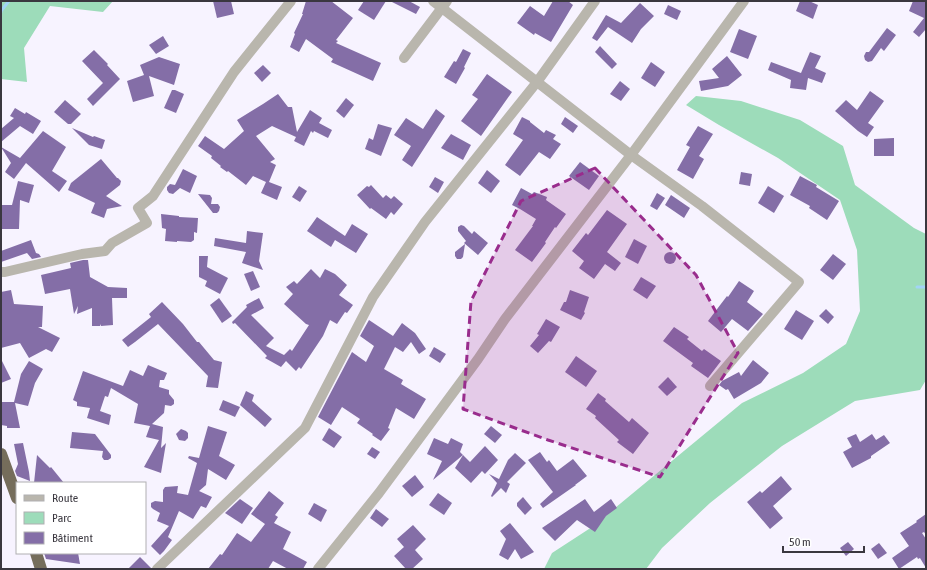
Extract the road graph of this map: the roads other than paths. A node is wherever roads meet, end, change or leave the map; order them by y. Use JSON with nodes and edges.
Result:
{"nodes":[{"id":1,"x":291,"y":1,"type":"edge"},
{"id":2,"x":433,"y":1,"type":"edge"},
{"id":3,"x":595,"y":1,"type":"edge"},
{"id":4,"x":744,"y":1,"type":"edge"},
{"id":5,"x":444,"y":5,"type":"edge"},
{"id":6,"x":404,"y":58,"type":"dead end"},
{"id":7,"x":537,"y":82,"type":"junction"},
{"id":8,"x":631,"y":155,"type":"junction"},
{"id":9,"x":1,"y":272,"type":"edge"},
{"id":10,"x":710,"y":386,"type":"dead end"},
{"id":11,"x":1,"y":454,"type":"edge"},
{"id":12,"x":16,"y":495,"type":"edge"},
{"id":13,"x":36,"y":554,"type":"edge"},
{"id":14,"x":41,"y":569,"type":"edge"},
{"id":15,"x":156,"y":569,"type":"edge"},
{"id":16,"x":318,"y":569,"type":"edge"}],
"edges":[{"from":1,"to":9,"type":"street"},
{"from":2,"to":5,"type":"street"},
{"from":3,"to":7,"type":"street"},
{"from":4,"to":8,"type":"street"},
{"from":5,"to":6,"type":"street"},
{"from":5,"to":7,"type":"street"},
{"from":7,"to":8,"type":"street"},
{"from":7,"to":15,"type":"street"},
{"from":8,"to":10,"type":"street"},
{"from":8,"to":16,"type":"street"},
{"from":11,"to":12,"type":"highway"},
{"from":13,"to":14,"type":"highway"}]}
